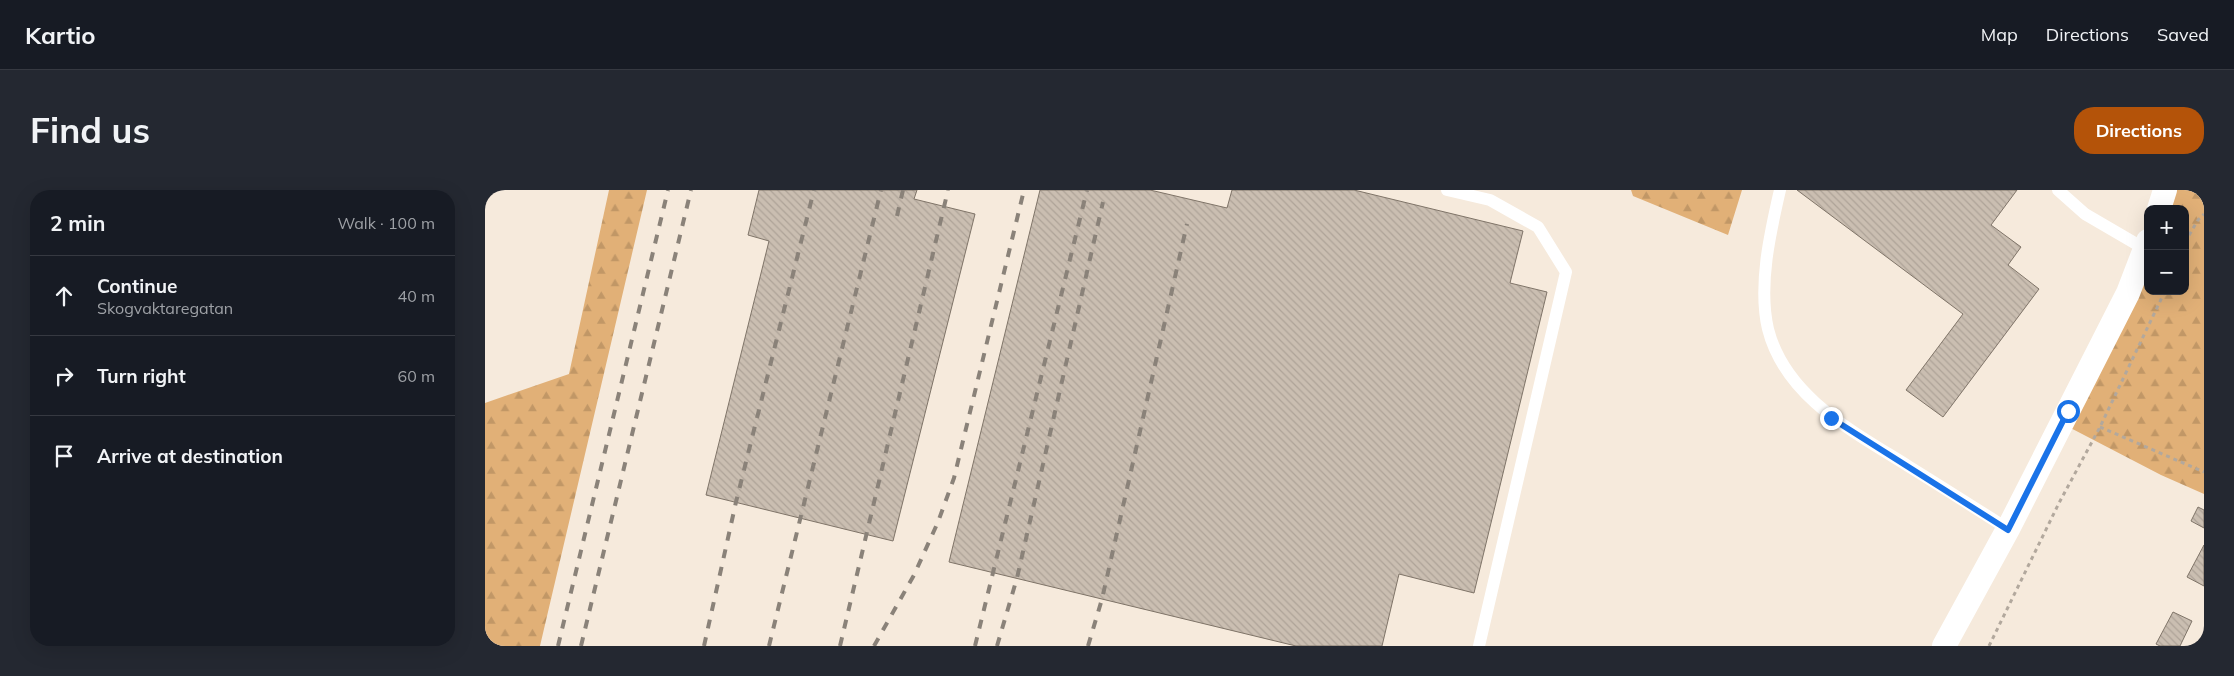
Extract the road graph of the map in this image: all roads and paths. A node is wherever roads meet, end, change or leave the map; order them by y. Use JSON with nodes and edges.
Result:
{"nodes":[{"id":1,"x":1447,"y":190,"type":"edge"},
{"id":2,"x":1780,"y":190,"type":"edge"},
{"id":3,"x":2058,"y":190,"type":"edge"},
{"id":4,"x":2165,"y":190,"type":"edge"},
{"id":5,"x":2160,"y":205,"type":"edge"},
{"id":6,"x":2204,"y":214,"type":"edge"},
{"id":7,"x":2189,"y":236,"type":"edge"},
{"id":8,"x":2144,"y":244,"type":"edge"},
{"id":9,"x":2144,"y":250,"type":"edge"},
{"id":10,"x":2163,"y":295,"type":"edge"},
{"id":11,"x":2100,"y":427,"type":"junction"},
{"id":12,"x":2204,"y":472,"type":"edge"},
{"id":13,"x":2008,"y":530,"type":"junction"},
{"id":14,"x":1479,"y":646,"type":"edge"},
{"id":15,"x":1944,"y":646,"type":"edge"},
{"id":16,"x":1989,"y":646,"type":"edge"}],
"edges":[{"from":1,"to":14,"type":"lane"},
{"from":2,"to":13,"type":"lane"},
{"from":3,"to":8,"type":"lane"},
{"from":4,"to":5,"type":"street"},
{"from":6,"to":7,"type":"path"},
{"from":9,"to":13,"type":"street"},
{"from":10,"to":11,"type":"path"},
{"from":11,"to":12,"type":"path"},
{"from":11,"to":16,"type":"path"},
{"from":13,"to":15,"type":"street"}]}
